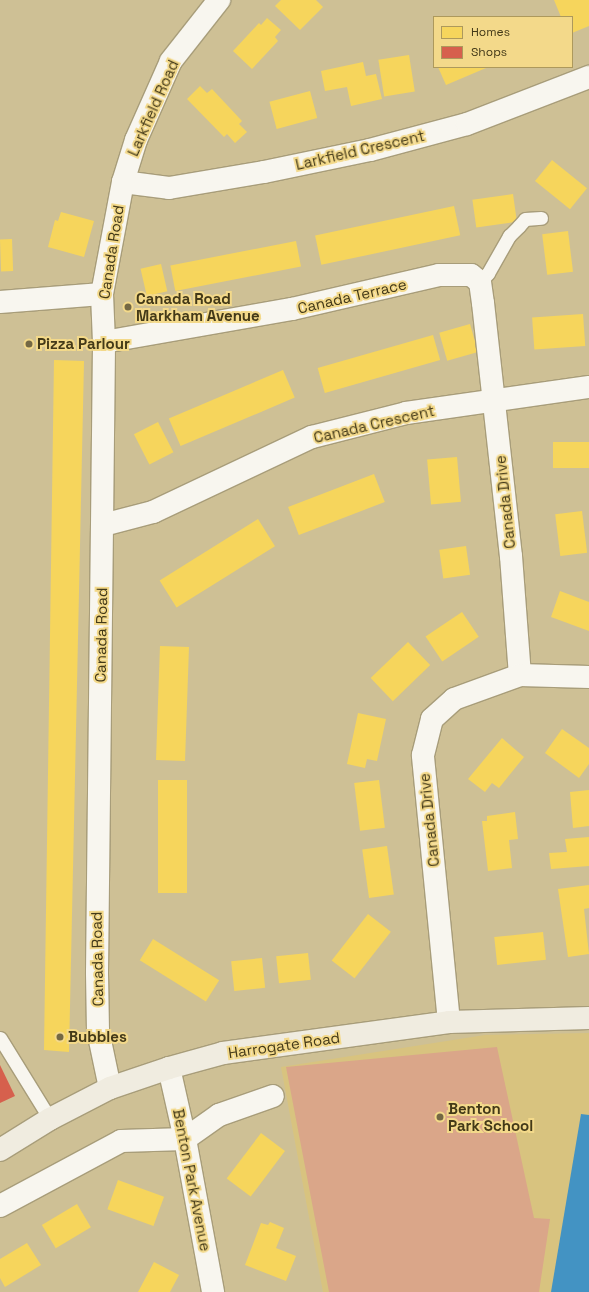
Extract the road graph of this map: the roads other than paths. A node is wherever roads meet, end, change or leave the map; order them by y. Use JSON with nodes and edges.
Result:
{"nodes":[{"id":1,"x":219,"y":0,"type":"edge"},
{"id":2,"x":589,"y":77,"type":"edge"},
{"id":3,"x":123,"y":182,"type":"junction"},
{"id":4,"x":541,"y":218,"type":"dead end"},
{"id":5,"x":480,"y":282,"type":"junction"},
{"id":6,"x":102,"y":294,"type":"junction"},
{"id":7,"x":0,"y":302,"type":"edge"},
{"id":8,"x":104,"y":342,"type":"junction"},
{"id":9,"x":589,"y":388,"type":"edge"},
{"id":10,"x":493,"y":400,"type":"junction"},
{"id":11,"x":103,"y":526,"type":"junction"},
{"id":12,"x":520,"y":675,"type":"junction"},
{"id":13,"x":589,"y":677,"type":"edge"},
{"id":14,"x":589,"y":1018,"type":"edge"},
{"id":15,"x":449,"y":1022,"type":"junction"},
{"id":16,"x":0,"y":1038,"type":"edge"},
{"id":17,"x":169,"y":1068,"type":"junction"},
{"id":18,"x":110,"y":1088,"type":"junction"},
{"id":19,"x":273,"y":1096,"type":"dead end"},
{"id":20,"x":50,"y":1119,"type":"junction"},
{"id":21,"x":185,"y":1139,"type":"junction"},
{"id":22,"x":0,"y":1150,"type":"edge"},
{"id":23,"x":0,"y":1206,"type":"edge"},
{"id":24,"x":213,"y":1292,"type":"edge"}],
"edges":[{"from":1,"to":3,"type":"street","name":"Larkfield Road"},
{"from":2,"to":3,"type":"street","name":"Larkfield Crescent"},
{"from":3,"to":6,"type":"street","name":"Canada Road"},
{"from":4,"to":5,"type":"lane"},
{"from":5,"to":8,"type":"street","name":"Canada Terrace"},
{"from":5,"to":10,"type":"street"},
{"from":6,"to":7,"type":"street"},
{"from":6,"to":8,"type":"street","name":"Canada Road"},
{"from":8,"to":11,"type":"street","name":"Canada Road"},
{"from":9,"to":10,"type":"street","name":"Canada Crescent"},
{"from":10,"to":11,"type":"street","name":"Canada Crescent"},
{"from":10,"to":12,"type":"street","name":"Canada Drive"},
{"from":11,"to":18,"type":"street","name":"Canada Road"},
{"from":12,"to":13,"type":"street","name":"Canada Drive"},
{"from":12,"to":15,"type":"street","name":"Canada Drive"},
{"from":14,"to":15,"type":"main road","name":"Harrogate Road"},
{"from":15,"to":17,"type":"main road","name":"Harrogate Road"},
{"from":16,"to":20,"type":"lane"},
{"from":17,"to":18,"type":"main road","name":"Harrogate Road"},
{"from":17,"to":21,"type":"street","name":"Benton Park Avenue"},
{"from":18,"to":20,"type":"main road","name":"Harrogate Road"},
{"from":19,"to":21,"type":"street"},
{"from":20,"to":22,"type":"main road","name":"Harrogate Road"},
{"from":21,"to":23,"type":"street"},
{"from":21,"to":24,"type":"street","name":"Benton Park Avenue"}]}
